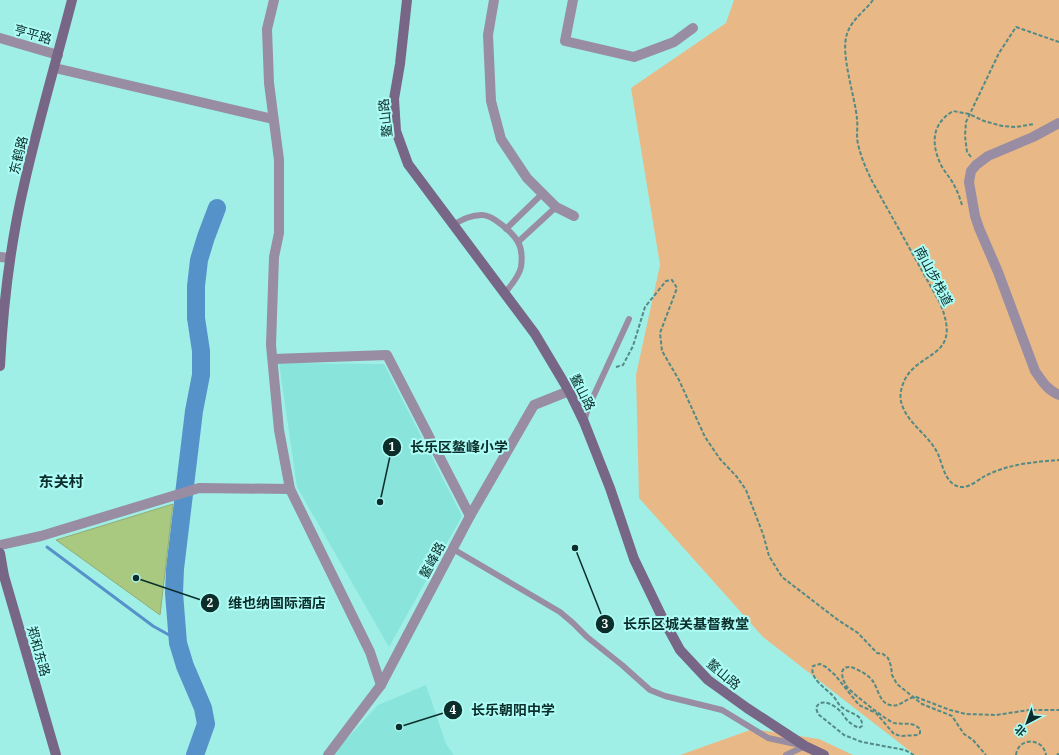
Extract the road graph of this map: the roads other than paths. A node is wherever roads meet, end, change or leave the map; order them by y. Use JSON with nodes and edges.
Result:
{"nodes":[{"id":1,"x":72,"y":0,"type":"edge"},
{"id":2,"x":274,"y":0,"type":"edge"},
{"id":3,"x":408,"y":0,"type":"edge"},
{"id":4,"x":494,"y":0,"type":"edge"},
{"id":5,"x":574,"y":0,"type":"edge"},
{"id":6,"x":693,"y":28,"type":"dead end"},
{"id":7,"x":0,"y":38,"type":"edge"},
{"id":8,"x":58,"y":55,"type":"junction"},
{"id":9,"x":55,"y":68,"type":"junction"},
{"id":10,"x":273,"y":119,"type":"junction"},
{"id":11,"x":1059,"y":123,"type":"edge"},
{"id":12,"x":542,"y":194,"type":"junction"},
{"id":13,"x":556,"y":207,"type":"junction"},
{"id":14,"x":574,"y":216,"type":"dead end"},
{"id":15,"x":453,"y":225,"type":"junction"},
{"id":16,"x":506,"y":228,"type":"junction"},
{"id":17,"x":518,"y":242,"type":"junction"},
{"id":18,"x":5,"y":258,"type":"edge"},
{"id":19,"x":505,"y":293,"type":"junction"},
{"id":20,"x":629,"y":319,"type":"dead end"},
{"id":21,"x":273,"y":358,"type":"junction"},
{"id":22,"x":0,"y":366,"type":"edge"},
{"id":23,"x":569,"y":391,"type":"junction"},
{"id":24,"x":1059,"y":395,"type":"edge"},
{"id":25,"x":584,"y":422,"type":"junction"},
{"id":26,"x":290,"y":489,"type":"junction"},
{"id":27,"x":470,"y":516,"type":"junction"},
{"id":28,"x":0,"y":545,"type":"edge"},
{"id":29,"x":452,"y":549,"type":"junction"},
{"id":30,"x":0,"y":553,"type":"edge"},
{"id":31,"x":381,"y":685,"type":"junction"},
{"id":32,"x":805,"y":746,"type":"junction"},
{"id":33,"x":56,"y":755,"type":"edge"},
{"id":34,"x":328,"y":755,"type":"edge"},
{"id":35,"x":786,"y":755,"type":"edge"},
{"id":36,"x":824,"y":755,"type":"edge"}],
"edges":[{"from":1,"to":8,"type":"street","name":"东鹤路"},
{"from":2,"to":10,"type":"street"},
{"from":3,"to":15,"type":"street","name":"鳌山路"},
{"from":4,"to":12,"type":"street"},
{"from":5,"to":6,"type":"street"},
{"from":7,"to":8,"type":"street","name":"亨平路"},
{"from":8,"to":9,"type":"street","name":"东鹤路"},
{"from":9,"to":10,"type":"street"},
{"from":9,"to":18,"type":"street","name":"东鹤路"},
{"from":10,"to":21,"type":"street"},
{"from":11,"to":24,"type":"street"},
{"from":12,"to":13,"type":"street"},
{"from":12,"to":16,"type":"lane"},
{"from":13,"to":14,"type":"street"},
{"from":13,"to":17,"type":"lane"},
{"from":15,"to":16,"type":"lane"},
{"from":15,"to":19,"type":"street","name":"鳌山路"},
{"from":16,"to":17,"type":"lane"},
{"from":17,"to":19,"type":"lane"},
{"from":18,"to":22,"type":"street","name":"东鹤路"},
{"from":19,"to":23,"type":"street","name":"鳌山路"},
{"from":20,"to":25,"type":"lane"},
{"from":21,"to":26,"type":"street"},
{"from":21,"to":27,"type":"street"},
{"from":23,"to":25,"type":"street","name":"鳌山路"},
{"from":23,"to":27,"type":"street","name":"鳌峰路"},
{"from":25,"to":32,"type":"street","name":"鳌山路"},
{"from":26,"to":28,"type":"street"},
{"from":26,"to":31,"type":"street"},
{"from":27,"to":29,"type":"street","name":"鳌峰路"},
{"from":29,"to":31,"type":"street","name":"鳌峰路"},
{"from":29,"to":32,"type":"lane"},
{"from":30,"to":33,"type":"street","name":"郑和东路"},
{"from":31,"to":34,"type":"street","name":"鳌峰路"},
{"from":32,"to":35,"type":"lane"},
{"from":32,"to":36,"type":"street","name":"鳌山路"}]}
